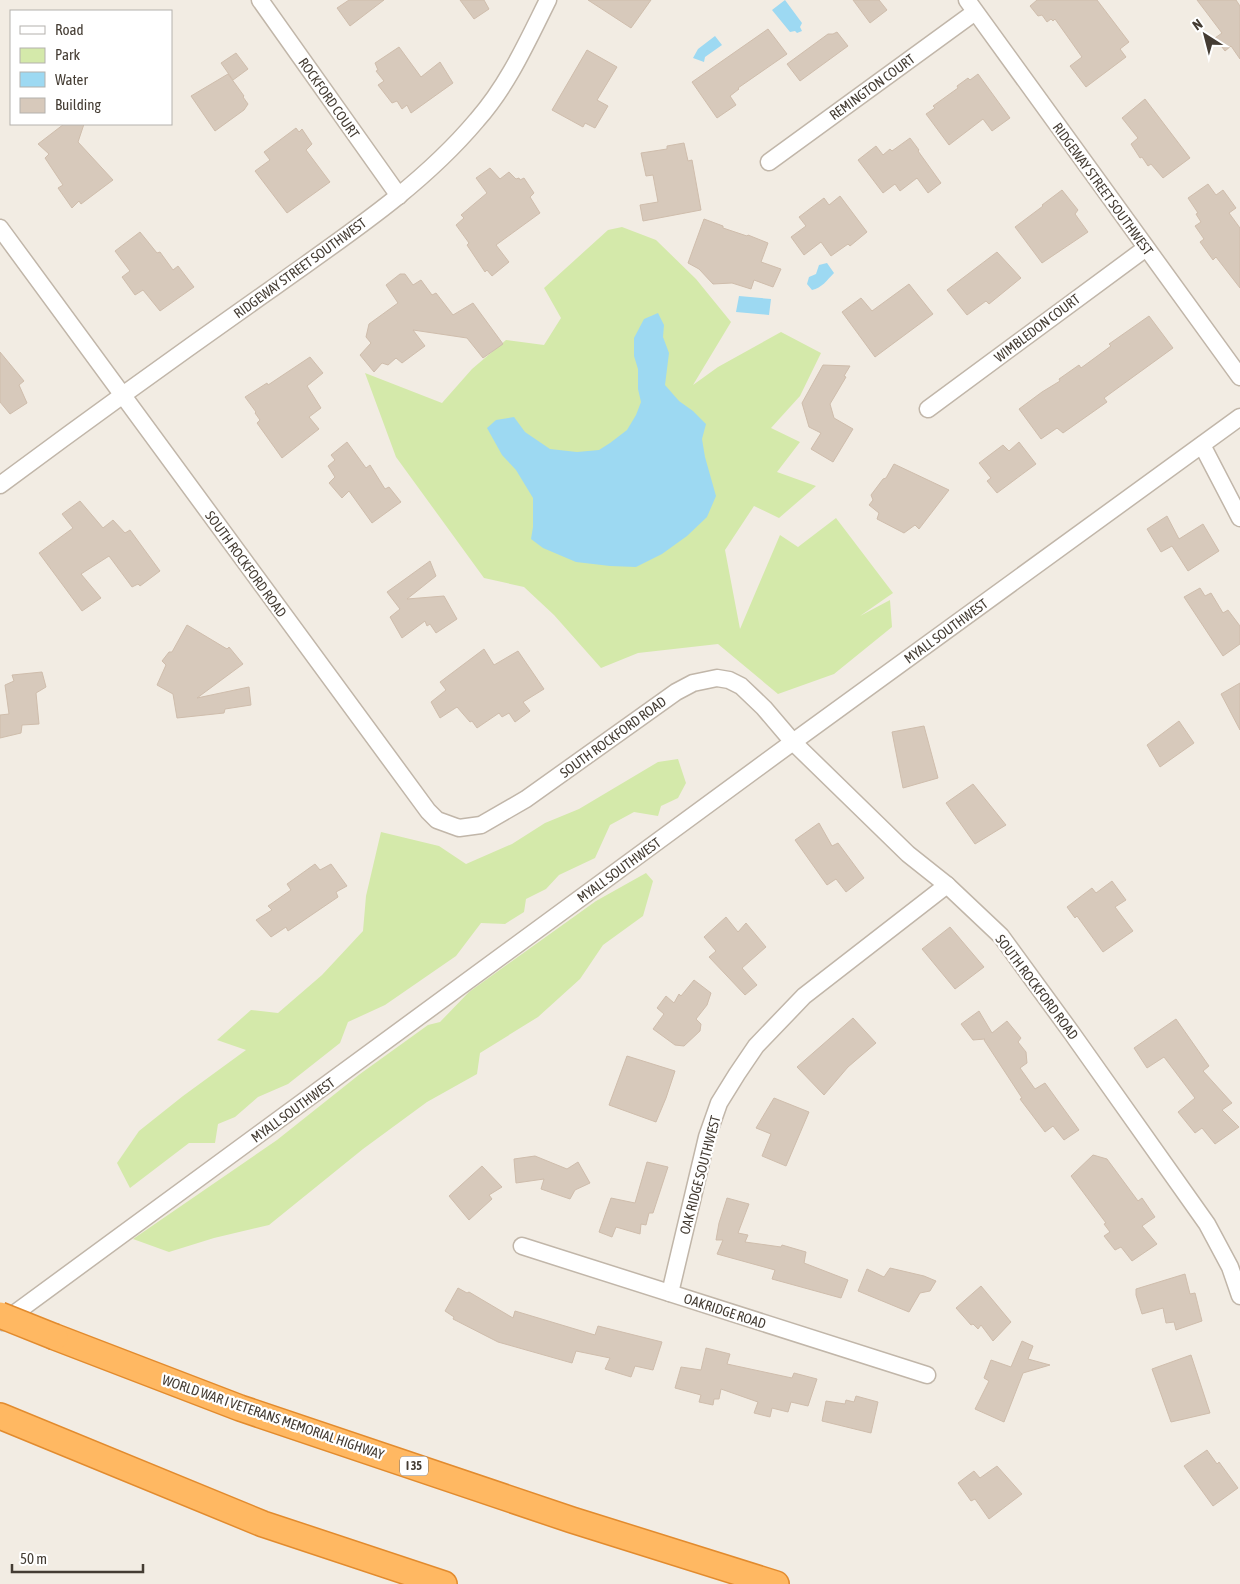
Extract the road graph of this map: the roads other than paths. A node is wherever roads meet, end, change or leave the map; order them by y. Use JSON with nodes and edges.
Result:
{"nodes":[{"id":1,"x":260,"y":0,"type":"edge"},
{"id":2,"x":548,"y":0,"type":"edge"},
{"id":3,"x":971,"y":6,"type":"edge"},
{"id":4,"x":769,"y":162,"type":"dead end"},
{"id":5,"x":399,"y":196,"type":"junction"},
{"id":6,"x":0,"y":228,"type":"edge"},
{"id":7,"x":1146,"y":248,"type":"junction"},
{"id":8,"x":1240,"y":377,"type":"edge"},
{"id":9,"x":122,"y":395,"type":"junction"},
{"id":10,"x":928,"y":409,"type":"dead end"},
{"id":11,"x":1240,"y":417,"type":"edge"},
{"id":12,"x":1202,"y":445,"type":"junction"},
{"id":13,"x":0,"y":486,"type":"edge"},
{"id":14,"x":1240,"y":518,"type":"edge"},
{"id":15,"x":793,"y":742,"type":"junction"},
{"id":16,"x":947,"y":885,"type":"junction"},
{"id":17,"x":522,"y":1246,"type":"dead end"},
{"id":18,"x":670,"y":1293,"type":"junction"},
{"id":19,"x":1240,"y":1296,"type":"edge"},
{"id":20,"x":0,"y":1315,"type":"edge"},
{"id":21,"x":0,"y":1324,"type":"edge"},
{"id":22,"x":927,"y":1375,"type":"dead end"},
{"id":23,"x":0,"y":1416,"type":"edge"},
{"id":24,"x":444,"y":1584,"type":"edge"},
{"id":25,"x":776,"y":1584,"type":"edge"}],
"edges":[{"from":1,"to":5,"type":"street","name":"ROCKFORD COURT"},
{"from":2,"to":5,"type":"street","name":"RIDGEWAY STREET SOUTHWEST"},
{"from":3,"to":4,"type":"street","name":"REMINGTON COURT"},
{"from":3,"to":7,"type":"street","name":"RIDGEWAY STREET SOUTHWEST"},
{"from":5,"to":9,"type":"street","name":"RIDGEWAY STREET SOUTHWEST"},
{"from":6,"to":9,"type":"street","name":"SOUTH ROCKFORD ROAD"},
{"from":7,"to":8,"type":"street","name":"RIDGEWAY STREET SOUTHWEST"},
{"from":7,"to":10,"type":"street","name":"WIMBLEDON COURT"},
{"from":9,"to":13,"type":"street","name":"RIDGEWAY STREET SOUTHWEST"},
{"from":9,"to":15,"type":"street","name":"SOUTH ROCKFORD ROAD"},
{"from":11,"to":12,"type":"street","name":"MYALL SOUTHWEST"},
{"from":12,"to":14,"type":"street"},
{"from":12,"to":15,"type":"street","name":"MYALL SOUTHWEST"},
{"from":15,"to":16,"type":"street","name":"SOUTH ROCKFORD ROAD"},
{"from":15,"to":21,"type":"street","name":"MYALL SOUTHWEST"},
{"from":16,"to":18,"type":"street","name":"OAK RIDGE SOUTHWEST"},
{"from":16,"to":19,"type":"street","name":"SOUTH ROCKFORD ROAD"},
{"from":17,"to":18,"type":"street","name":"OAKRIDGE ROAD"},
{"from":18,"to":22,"type":"street","name":"OAKRIDGE ROAD"},
{"from":20,"to":25,"type":"highway","name":"WORLD WAR I VETERANS MEMORIAL HIGHWAY","number":"I 35","bridge":true},
{"from":23,"to":24,"type":"highway"}]}
